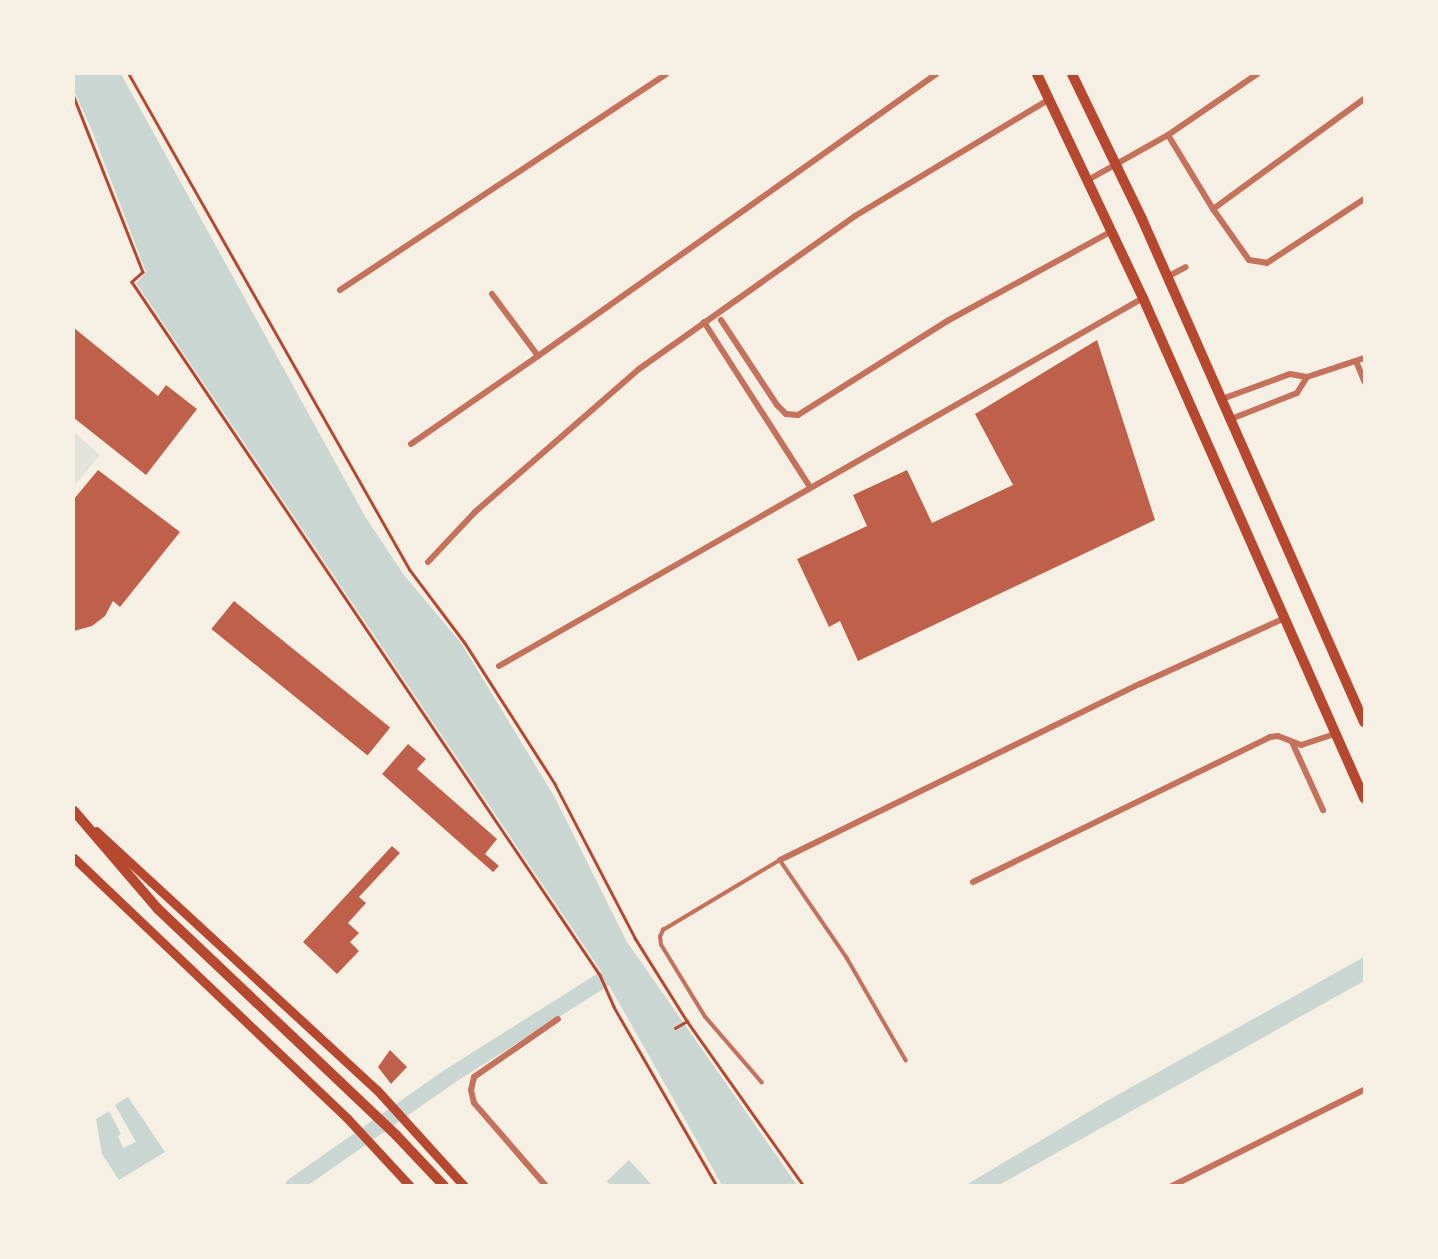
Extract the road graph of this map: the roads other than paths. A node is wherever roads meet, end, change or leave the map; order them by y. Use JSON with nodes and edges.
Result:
{"nodes":[{"id":1,"x":666,"y":74,"type":"edge"},
{"id":2,"x":936,"y":74,"type":"edge"},
{"id":3,"x":1037,"y":74,"type":"edge"},
{"id":4,"x":1072,"y":74,"type":"edge"},
{"id":5,"x":1256,"y":74,"type":"edge"},
{"id":6,"x":1050,"y":99,"type":"junction"},
{"id":7,"x":1364,"y":99,"type":"edge"},
{"id":8,"x":1168,"y":135,"type":"junction"},
{"id":9,"x":1116,"y":163,"type":"junction"},
{"id":10,"x":1088,"y":180,"type":"junction"},
{"id":11,"x":1364,"y":199,"type":"edge"},
{"id":12,"x":1213,"y":209,"type":"junction"},
{"id":13,"x":1112,"y":231,"type":"junction"},
{"id":14,"x":1186,"y":267,"type":"dead end"},
{"id":15,"x":1167,"y":277,"type":"junction"},
{"id":16,"x":340,"y":290,"type":"dead end"},
{"id":17,"x":492,"y":294,"type":"dead end"},
{"id":18,"x":1143,"y":298,"type":"junction"},
{"id":19,"x":721,"y":320,"type":"dead end"},
{"id":20,"x":704,"y":322,"type":"junction"},
{"id":21,"x":538,"y":356,"type":"junction"},
{"id":22,"x":1364,"y":358,"type":"edge"},
{"id":23,"x":1356,"y":361,"type":"junction"},
{"id":24,"x":1307,"y":377,"type":"junction"},
{"id":25,"x":1364,"y":380,"type":"edge"},
{"id":26,"x":1222,"y":399,"type":"junction"},
{"id":27,"x":1231,"y":419,"type":"junction"},
{"id":28,"x":411,"y":444,"type":"dead end"},
{"id":29,"x":810,"y":487,"type":"junction"},
{"id":30,"x":428,"y":562,"type":"dead end"},
{"id":31,"x":1285,"y":618,"type":"junction"},
{"id":32,"x":499,"y":666,"type":"dead end"},
{"id":33,"x":1364,"y":722,"type":"edge"},
{"id":34,"x":1336,"y":733,"type":"junction"},
{"id":35,"x":1292,"y":741,"type":"junction"},
{"id":36,"x":1364,"y":798,"type":"edge"},
{"id":37,"x":1323,"y":810,"type":"dead end"},
{"id":38,"x":74,"y":811,"type":"edge"},
{"id":39,"x":74,"y":858,"type":"edge"},
{"id":40,"x":780,"y":860,"type":"junction"},
{"id":41,"x":973,"y":882,"type":"dead end"},
{"id":42,"x":558,"y":1019,"type":"dead end"},
{"id":43,"x":906,"y":1060,"type":"dead end"},
{"id":44,"x":762,"y":1083,"type":"dead end"},
{"id":45,"x":1364,"y":1090,"type":"edge"},
{"id":46,"x":410,"y":1185,"type":"edge"},
{"id":47,"x":444,"y":1185,"type":"edge"},
{"id":48,"x":464,"y":1185,"type":"edge"},
{"id":49,"x":546,"y":1185,"type":"edge"},
{"id":50,"x":1172,"y":1185,"type":"edge"}],
"edges":[{"from":1,"to":16,"type":"street"},
{"from":2,"to":21,"type":"street"},
{"from":3,"to":6,"type":"main road"},
{"from":4,"to":9,"type":"main road"},
{"from":5,"to":8,"type":"street"},
{"from":6,"to":10,"type":"main road"},
{"from":6,"to":20,"type":"street"},
{"from":7,"to":12,"type":"street"},
{"from":8,"to":9,"type":"street"},
{"from":8,"to":12,"type":"street"},
{"from":9,"to":10,"type":"street"},
{"from":9,"to":15,"type":"main road"},
{"from":10,"to":13,"type":"main road"},
{"from":11,"to":12,"type":"street"},
{"from":13,"to":18,"type":"main road"},
{"from":13,"to":19,"type":"street"},
{"from":14,"to":15,"type":"street"},
{"from":15,"to":26,"type":"main road"},
{"from":17,"to":21,"type":"street"},
{"from":18,"to":29,"type":"street"},
{"from":18,"to":31,"type":"main road"},
{"from":20,"to":29,"type":"street"},
{"from":20,"to":30,"type":"street"},
{"from":21,"to":28,"type":"street"},
{"from":22,"to":23,"type":"street"},
{"from":23,"to":24,"type":"street"},
{"from":23,"to":25,"type":"street"},
{"from":24,"to":26,"type":"street"},
{"from":24,"to":27,"type":"street"},
{"from":26,"to":27,"type":"main road"},
{"from":27,"to":33,"type":"main road"},
{"from":29,"to":32,"type":"street"},
{"from":31,"to":34,"type":"main road"},
{"from":31,"to":40,"type":"street"},
{"from":34,"to":35,"type":"street"},
{"from":34,"to":36,"type":"main road"},
{"from":35,"to":37,"type":"street"},
{"from":35,"to":41,"type":"street"},
{"from":38,"to":47,"type":"main road"},
{"from":38,"to":48,"type":"main road"},
{"from":39,"to":46,"type":"main road"},
{"from":40,"to":43,"type":"lane"},
{"from":40,"to":44,"type":"lane"},
{"from":42,"to":49,"type":"street"},
{"from":45,"to":50,"type":"street"}]}
